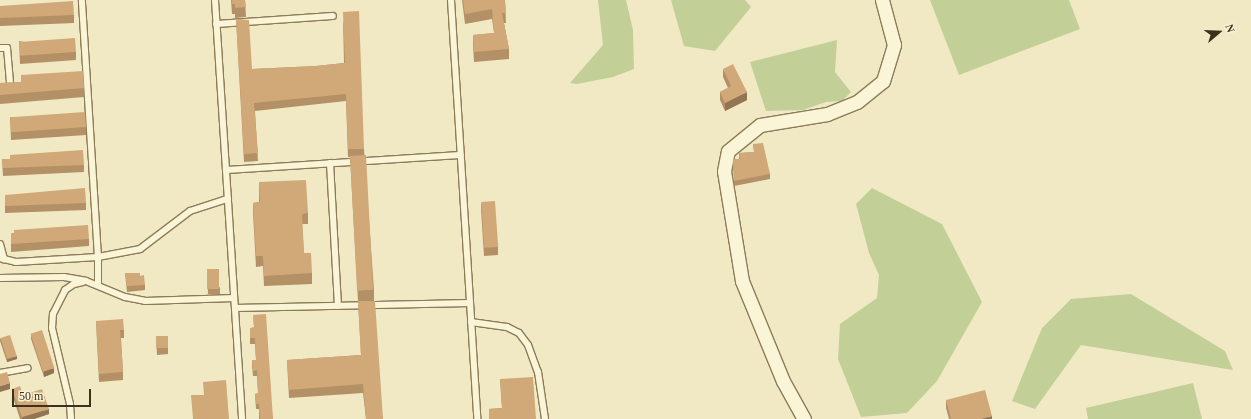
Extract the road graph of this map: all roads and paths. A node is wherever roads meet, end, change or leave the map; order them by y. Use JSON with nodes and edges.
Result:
{"nodes":[{"id":1,"x":82,"y":0,"type":"edge"},
{"id":2,"x":215,"y":0,"type":"edge"},
{"id":3,"x":451,"y":0,"type":"edge"},
{"id":4,"x":882,"y":0,"type":"edge"},
{"id":5,"x":333,"y":16,"type":"dead end"},
{"id":6,"x":216,"y":24,"type":"junction"},
{"id":7,"x":0,"y":48,"type":"edge"},
{"id":8,"x":10,"y":82,"type":"edge"},
{"id":9,"x":461,"y":155,"type":"junction"},
{"id":10,"x":330,"y":163,"type":"junction"},
{"id":11,"x":226,"y":170,"type":"junction"},
{"id":12,"x":228,"y":199,"type":"junction"},
{"id":13,"x":0,"y":244,"type":"edge"},
{"id":14,"x":98,"y":258,"type":"junction"},
{"id":15,"x":2,"y":259,"type":"edge"},
{"id":16,"x":0,"y":278,"type":"edge"},
{"id":17,"x":86,"y":281,"type":"junction"},
{"id":18,"x":98,"y":285,"type":"junction"},
{"id":19,"x":234,"y":298,"type":"junction"},
{"id":20,"x":470,"y":303,"type":"junction"},
{"id":21,"x":338,"y":306,"type":"junction"},
{"id":22,"x":235,"y":308,"type":"junction"},
{"id":23,"x":471,"y":322,"type":"junction"},
{"id":24,"x":28,"y":368,"type":"dead end"},
{"id":25,"x":0,"y":373,"type":"edge"},
{"id":26,"x":71,"y":419,"type":"edge"},
{"id":27,"x":242,"y":419,"type":"edge"},
{"id":28,"x":477,"y":419,"type":"edge"},
{"id":29,"x":545,"y":419,"type":"edge"},
{"id":30,"x":804,"y":419,"type":"edge"}],
"edges":[{"from":1,"to":14,"type":"lane"},
{"from":2,"to":6,"type":"lane"},
{"from":3,"to":9,"type":"lane"},
{"from":4,"to":30,"type":"street"},
{"from":5,"to":6,"type":"lane"},
{"from":6,"to":11,"type":"lane"},
{"from":7,"to":8,"type":"lane"},
{"from":9,"to":10,"type":"lane"},
{"from":9,"to":20,"type":"lane"},
{"from":10,"to":11,"type":"lane"},
{"from":10,"to":21,"type":"lane"},
{"from":11,"to":12,"type":"lane"},
{"from":12,"to":14,"type":"lane"},
{"from":12,"to":19,"type":"lane"},
{"from":13,"to":15,"type":"lane"},
{"from":14,"to":15,"type":"lane"},
{"from":14,"to":18,"type":"lane"},
{"from":16,"to":17,"type":"lane"},
{"from":17,"to":18,"type":"lane"},
{"from":17,"to":26,"type":"lane"},
{"from":18,"to":19,"type":"lane"},
{"from":19,"to":22,"type":"lane"},
{"from":20,"to":21,"type":"lane"},
{"from":20,"to":23,"type":"lane"},
{"from":21,"to":22,"type":"lane"},
{"from":22,"to":27,"type":"lane"},
{"from":23,"to":28,"type":"lane"},
{"from":23,"to":29,"type":"lane"},
{"from":24,"to":25,"type":"lane"}]}
